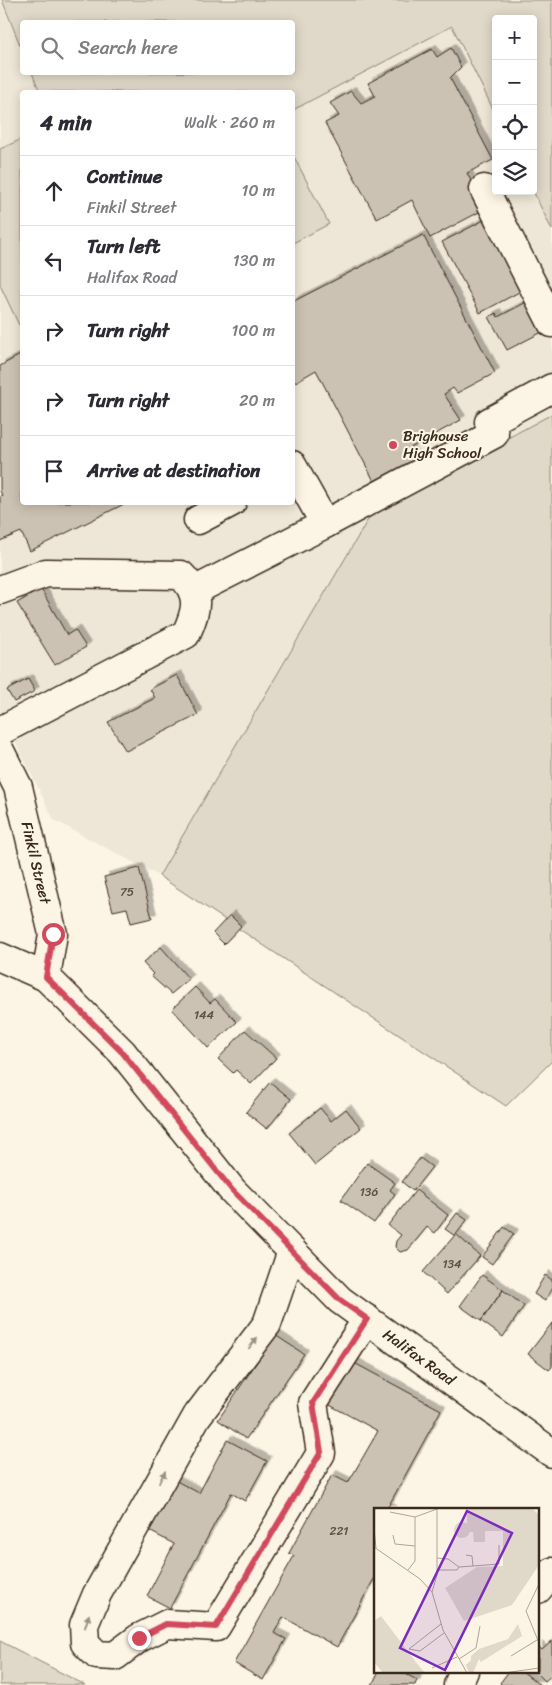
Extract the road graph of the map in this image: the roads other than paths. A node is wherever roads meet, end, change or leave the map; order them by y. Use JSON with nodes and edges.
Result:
{"nodes":[{"id":1,"x":484,"y":189,"type":"dead end"},
{"id":2,"x":552,"y":323,"type":"edge"},
{"id":3,"x":552,"y":388,"type":"edge"},
{"id":4,"x":295,"y":472,"type":"edge"},
{"id":5,"x":226,"y":505,"type":"edge"},
{"id":6,"x":198,"y":520,"type":"dead end"},
{"id":7,"x":325,"y":524,"type":"junction"},
{"id":8,"x":0,"y":590,"type":"edge"},
{"id":9,"x":194,"y":591,"type":"junction"},
{"id":10,"x":0,"y":731,"type":"edge"},
{"id":11,"x":0,"y":750,"type":"edge"},
{"id":12,"x":0,"y":957,"type":"edge"},
{"id":13,"x":46,"y":977,"type":"junction"},
{"id":14,"x":292,"y":1251,"type":"junction"},
{"id":15,"x":367,"y":1319,"type":"junction"},
{"id":16,"x":552,"y":1453,"type":"edge"},
{"id":17,"x":552,"y":1572,"type":"edge"},
{"id":18,"x":540,"y":1587,"type":"edge"},
{"id":19,"x":464,"y":1672,"type":"edge"},
{"id":20,"x":458,"y":1685,"type":"edge"}],
"edges":[{"from":1,"to":2,"type":"main road"},
{"from":3,"to":7,"type":"main road"},
{"from":4,"to":7,"type":"main road"},
{"from":5,"to":6,"type":"main road"},
{"from":7,"to":9,"type":"main road"},
{"from":8,"to":9,"type":"main road"},
{"from":9,"to":10,"type":"main road"},
{"from":11,"to":13,"type":"main road","name":"Finkil Street"},
{"from":12,"to":13,"type":"main road","name":"Halifax Road"},
{"from":13,"to":14,"type":"main road","name":"Halifax Road"},
{"from":14,"to":15,"type":"main road","name":"Halifax Road"},
{"from":15,"to":14,"type":"main road","one_way":true},
{"from":15,"to":16,"type":"main road","name":"Halifax Road"},
{"from":17,"to":18,"type":"main road"},
{"from":19,"to":20,"type":"main road"}]}
